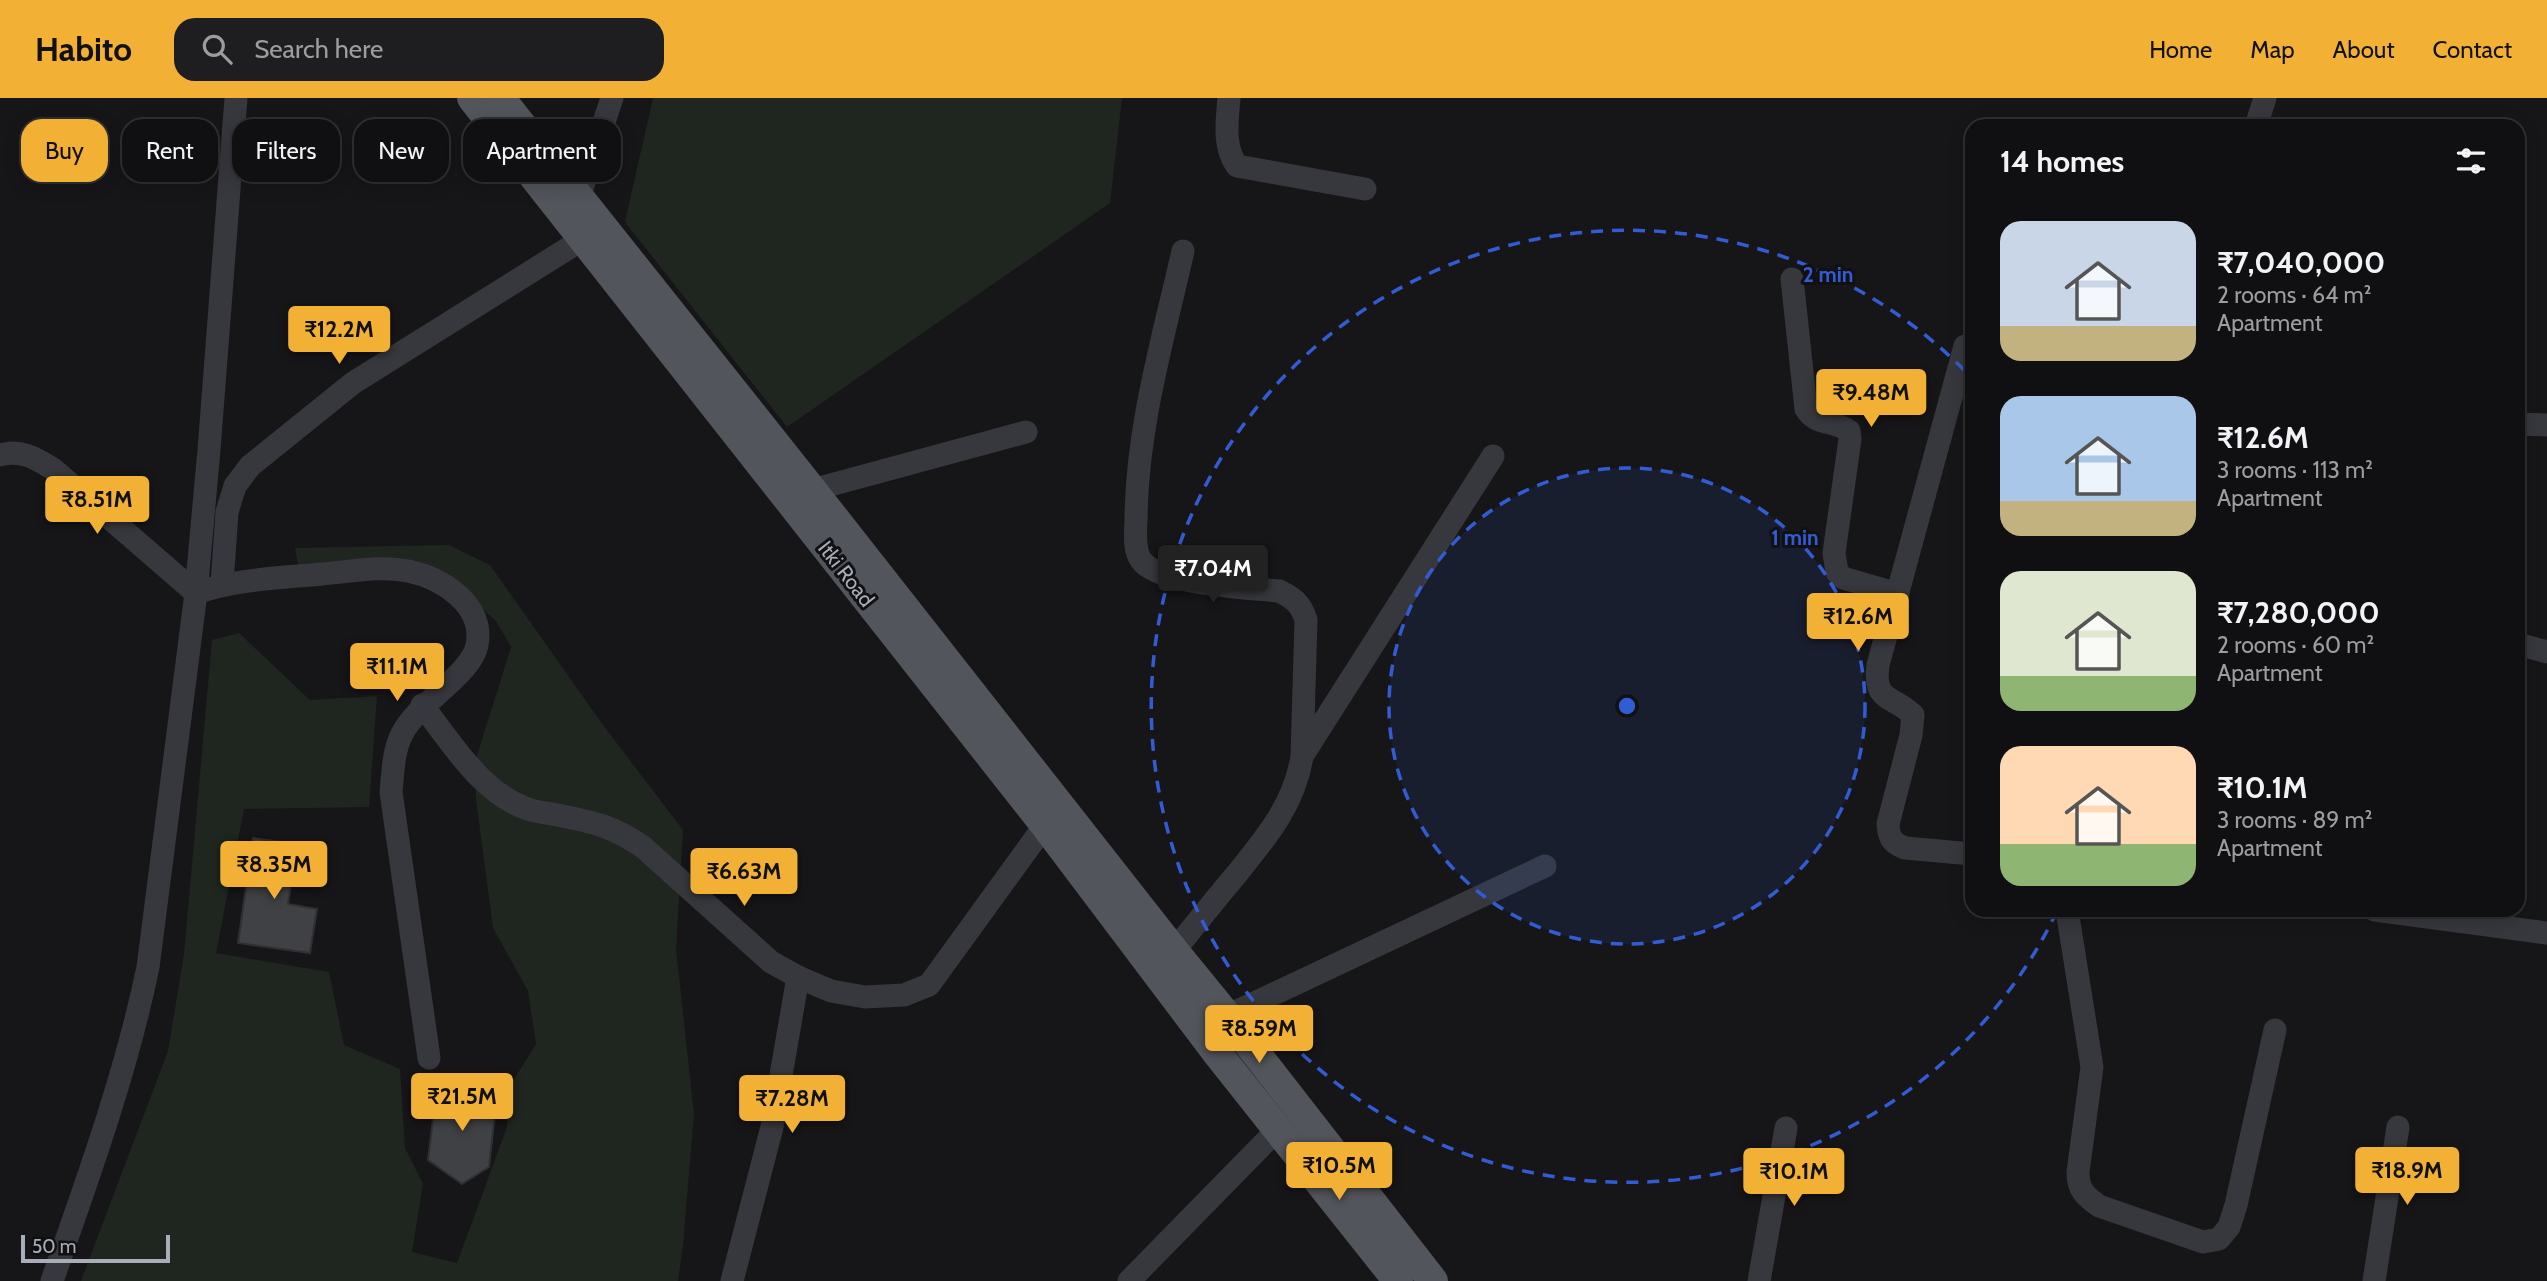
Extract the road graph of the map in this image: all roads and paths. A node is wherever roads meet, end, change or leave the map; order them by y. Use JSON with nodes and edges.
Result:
{"nodes":[{"id":1,"x":236,"y":98,"type":"edge"},
{"id":2,"x":471,"y":98,"type":"edge"},
{"id":3,"x":500,"y":98,"type":"edge"},
{"id":4,"x":612,"y":98,"type":"edge"},
{"id":5,"x":1229,"y":98,"type":"edge"},
{"id":6,"x":2265,"y":98,"type":"edge"},
{"id":7,"x":2258,"y":119,"type":"edge"},
{"id":8,"x":1365,"y":189,"type":"dead end"},
{"id":9,"x":578,"y":220,"type":"junction"},
{"id":10,"x":1183,"y":251,"type":"dead end"},
{"id":11,"x":1792,"y":279,"type":"dead end"},
{"id":12,"x":1965,"y":346,"type":"dead end"},
{"id":13,"x":2525,"y":424,"type":"edge"},
{"id":14,"x":2547,"y":425,"type":"edge"},
{"id":15,"x":1026,"y":432,"type":"dead end"},
{"id":16,"x":0,"y":455,"type":"edge"},
{"id":17,"x":1493,"y":456,"type":"dead end"},
{"id":18,"x":812,"y":489,"type":"junction"},
{"id":19,"x":222,"y":584,"type":"junction"},
{"id":20,"x":196,"y":593,"type":"junction"},
{"id":21,"x":1898,"y":594,"type":"junction"},
{"id":22,"x":2525,"y":646,"type":"edge"},
{"id":23,"x":2547,"y":652,"type":"edge"},
{"id":24,"x":422,"y":705,"type":"junction"},
{"id":25,"x":1302,"y":756,"type":"junction"},
{"id":26,"x":1045,"y":825,"type":"junction"},
{"id":27,"x":1965,"y":852,"type":"edge"},
{"id":28,"x":1545,"y":866,"type":"dead end"},
{"id":29,"x":2068,"y":917,"type":"edge"},
{"id":30,"x":2427,"y":917,"type":"edge"},
{"id":31,"x":2547,"y":933,"type":"edge"},
{"id":32,"x":1174,"y":951,"type":"junction"},
{"id":33,"x":798,"y":977,"type":"junction"},
{"id":34,"x":1236,"y":1028,"type":"junction"},
{"id":35,"x":2275,"y":1030,"type":"dead end"},
{"id":36,"x":429,"y":1058,"type":"dead end"},
{"id":37,"x":1269,"y":1119,"type":"junction"},
{"id":38,"x":2398,"y":1127,"type":"dead end"},
{"id":39,"x":1786,"y":1128,"type":"dead end"},
{"id":40,"x":52,"y":1281,"type":"edge"},
{"id":41,"x":732,"y":1281,"type":"edge"},
{"id":42,"x":1129,"y":1281,"type":"edge"},
{"id":43,"x":1398,"y":1281,"type":"edge"},
{"id":44,"x":1433,"y":1281,"type":"edge"},
{"id":45,"x":1759,"y":1281,"type":"edge"},
{"id":46,"x":2374,"y":1281,"type":"edge"}],
"edges":[{"from":1,"to":20,"type":"street"},
{"from":2,"to":9,"type":"main road","name":"Itki Road"},
{"from":3,"to":9,"type":"main road"},
{"from":4,"to":9,"type":"street"},
{"from":5,"to":8,"type":"street"},
{"from":6,"to":7,"type":"street"},
{"from":9,"to":18,"type":"main road"},
{"from":9,"to":19,"type":"street"},
{"from":9,"to":26,"type":"main road","name":"Itki Road"},
{"from":10,"to":25,"type":"street"},
{"from":11,"to":21,"type":"street"},
{"from":12,"to":21,"type":"street"},
{"from":13,"to":14,"type":"street"},
{"from":15,"to":18,"type":"street"},
{"from":16,"to":20,"type":"street"},
{"from":17,"to":25,"type":"street"},
{"from":18,"to":32,"type":"main road"},
{"from":19,"to":20,"type":"street"},
{"from":19,"to":24,"type":"street"},
{"from":20,"to":40,"type":"street"},
{"from":21,"to":27,"type":"street"},
{"from":22,"to":23,"type":"street"},
{"from":24,"to":33,"type":"street"},
{"from":24,"to":36,"type":"street"},
{"from":25,"to":32,"type":"street"},
{"from":26,"to":33,"type":"street"},
{"from":26,"to":37,"type":"main road","name":"Itki Road"},
{"from":28,"to":34,"type":"street"},
{"from":29,"to":35,"type":"street"},
{"from":30,"to":31,"type":"street"},
{"from":32,"to":34,"type":"main road"},
{"from":33,"to":41,"type":"street"},
{"from":34,"to":44,"type":"main road"},
{"from":37,"to":42,"type":"street"},
{"from":37,"to":43,"type":"main road","name":"Itki Road"},
{"from":38,"to":46,"type":"street"},
{"from":39,"to":45,"type":"street"}]}
